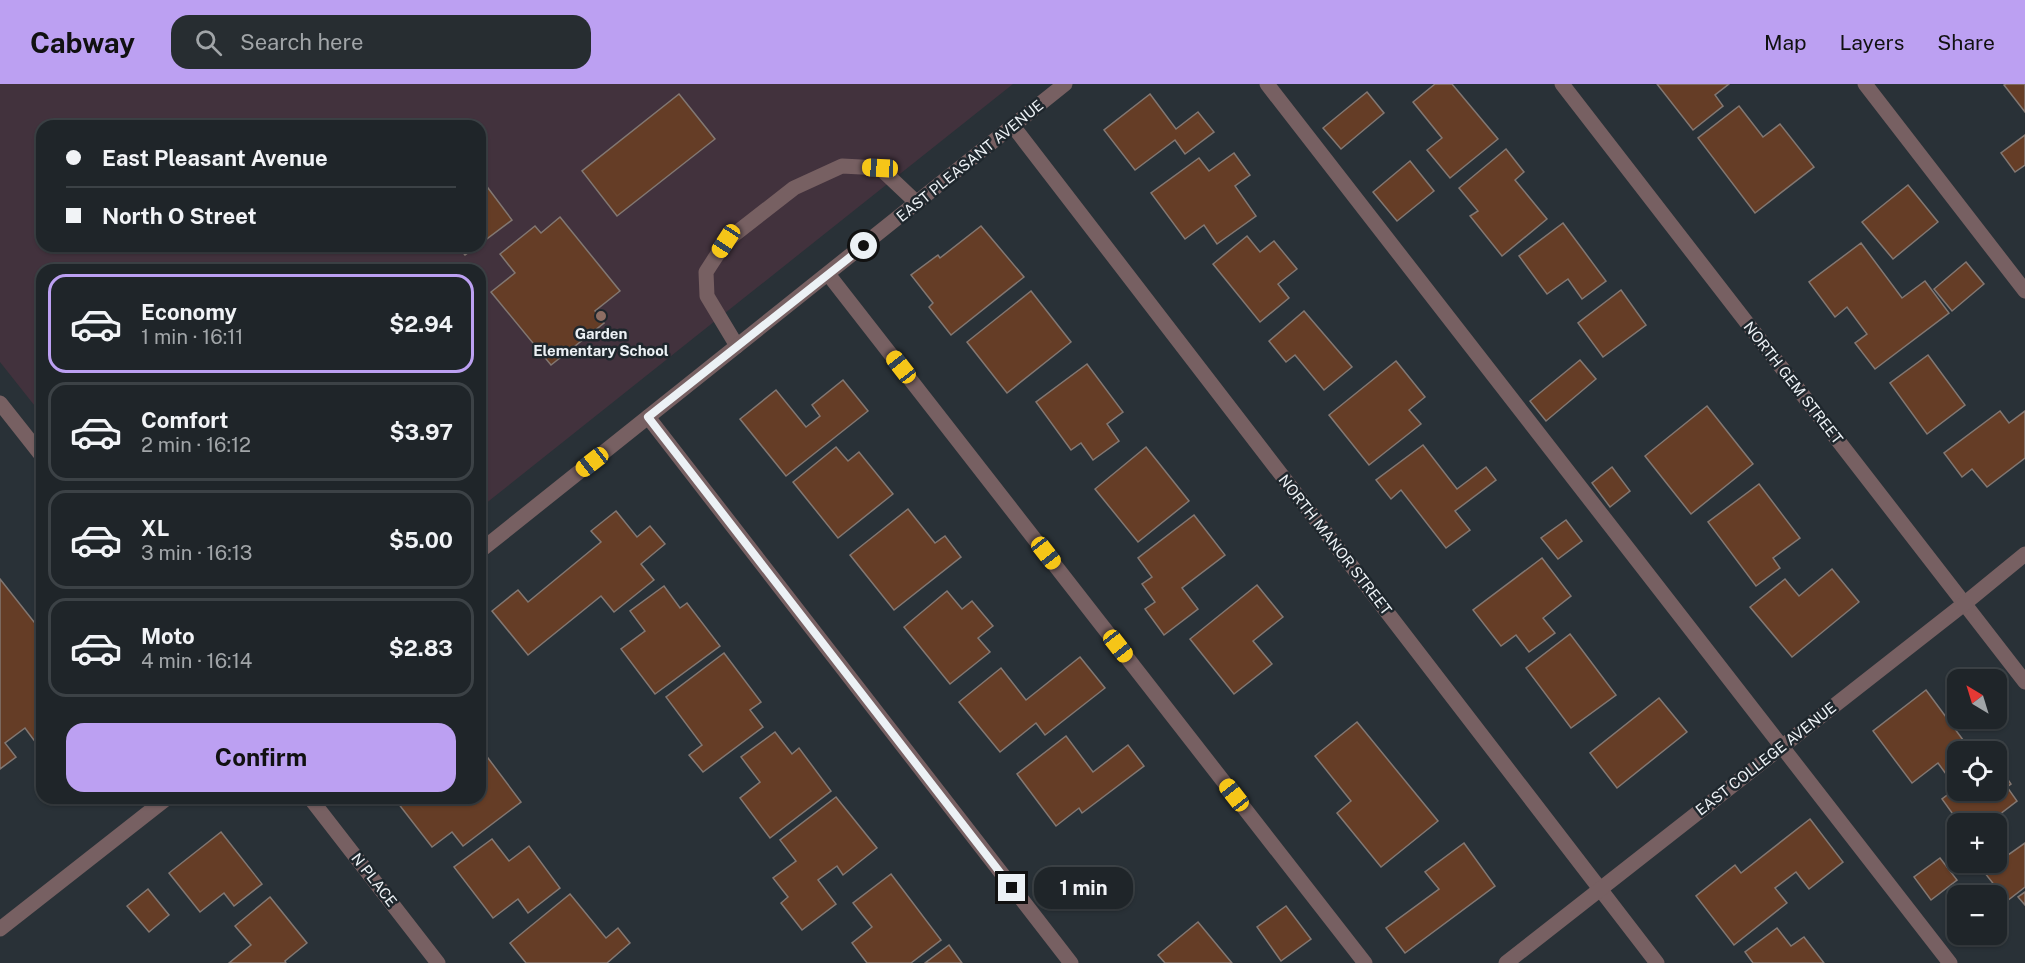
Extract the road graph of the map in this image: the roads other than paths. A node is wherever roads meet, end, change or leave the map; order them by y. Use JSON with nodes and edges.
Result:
{"nodes":[{"id":1,"x":1065,"y":84,"type":"edge"},
{"id":2,"x":1267,"y":84,"type":"edge"},
{"id":3,"x":1562,"y":84,"type":"edge"},
{"id":4,"x":1865,"y":84,"type":"edge"},
{"id":5,"x":1013,"y":126,"type":"junction"},
{"id":6,"x":917,"y":203,"type":"junction"},
{"id":7,"x":828,"y":274,"type":"junction"},
{"id":8,"x":2025,"y":291,"type":"edge"},
{"id":9,"x":737,"y":346,"type":"junction"},
{"id":10,"x":0,"y":403,"type":"edge"},
{"id":11,"x":648,"y":417,"type":"junction"},
{"id":12,"x":36,"y":448,"type":"edge"},
{"id":13,"x":486,"y":546,"type":"edge"},
{"id":14,"x":2025,"y":554,"type":"edge"},
{"id":15,"x":1964,"y":604,"type":"junction"},
{"id":16,"x":2025,"y":682,"type":"edge"},
{"id":17,"x":1781,"y":746,"type":"junction"},
{"id":18,"x":159,"y":804,"type":"edge"},
{"id":19,"x":315,"y":804,"type":"edge"},
{"id":20,"x":1599,"y":888,"type":"junction"},
{"id":21,"x":0,"y":929,"type":"edge"},
{"id":22,"x":438,"y":963,"type":"edge"},
{"id":23,"x":1071,"y":963,"type":"edge"},
{"id":24,"x":1365,"y":963,"type":"edge"},
{"id":25,"x":1506,"y":963,"type":"edge"},
{"id":26,"x":1657,"y":963,"type":"edge"},
{"id":27,"x":1950,"y":963,"type":"edge"}],
"edges":[{"from":1,"to":5,"type":"street","name":"EAST PLEASANT AVENUE"},
{"from":2,"to":17,"type":"street"},
{"from":3,"to":15,"type":"street","name":"NORTH GEM STREET"},
{"from":4,"to":8,"type":"street"},
{"from":5,"to":6,"type":"street","name":"EAST PLEASANT AVENUE"},
{"from":5,"to":20,"type":"street","name":"NORTH MANOR STREET"},
{"from":6,"to":7,"type":"street","name":"EAST PLEASANT AVENUE"},
{"from":6,"to":9,"type":"street"},
{"from":7,"to":9,"type":"street","name":"EAST PLEASANT AVENUE"},
{"from":7,"to":24,"type":"street"},
{"from":9,"to":11,"type":"street","name":"EAST PLEASANT AVENUE"},
{"from":10,"to":12,"type":"street"},
{"from":11,"to":13,"type":"street","name":"EAST PLEASANT AVENUE"},
{"from":11,"to":23,"type":"street"},
{"from":14,"to":15,"type":"street","name":"EAST COLLEGE AVENUE"},
{"from":15,"to":16,"type":"street","name":"NORTH GEM STREET"},
{"from":15,"to":17,"type":"street","name":"EAST COLLEGE AVENUE"},
{"from":17,"to":20,"type":"street","name":"EAST COLLEGE AVENUE"},
{"from":17,"to":27,"type":"street"},
{"from":18,"to":21,"type":"street"},
{"from":19,"to":22,"type":"street","name":"N PLACE"},
{"from":20,"to":25,"type":"street","name":"EAST COLLEGE AVENUE"},
{"from":20,"to":26,"type":"street","name":"NORTH MANOR STREET"}]}
